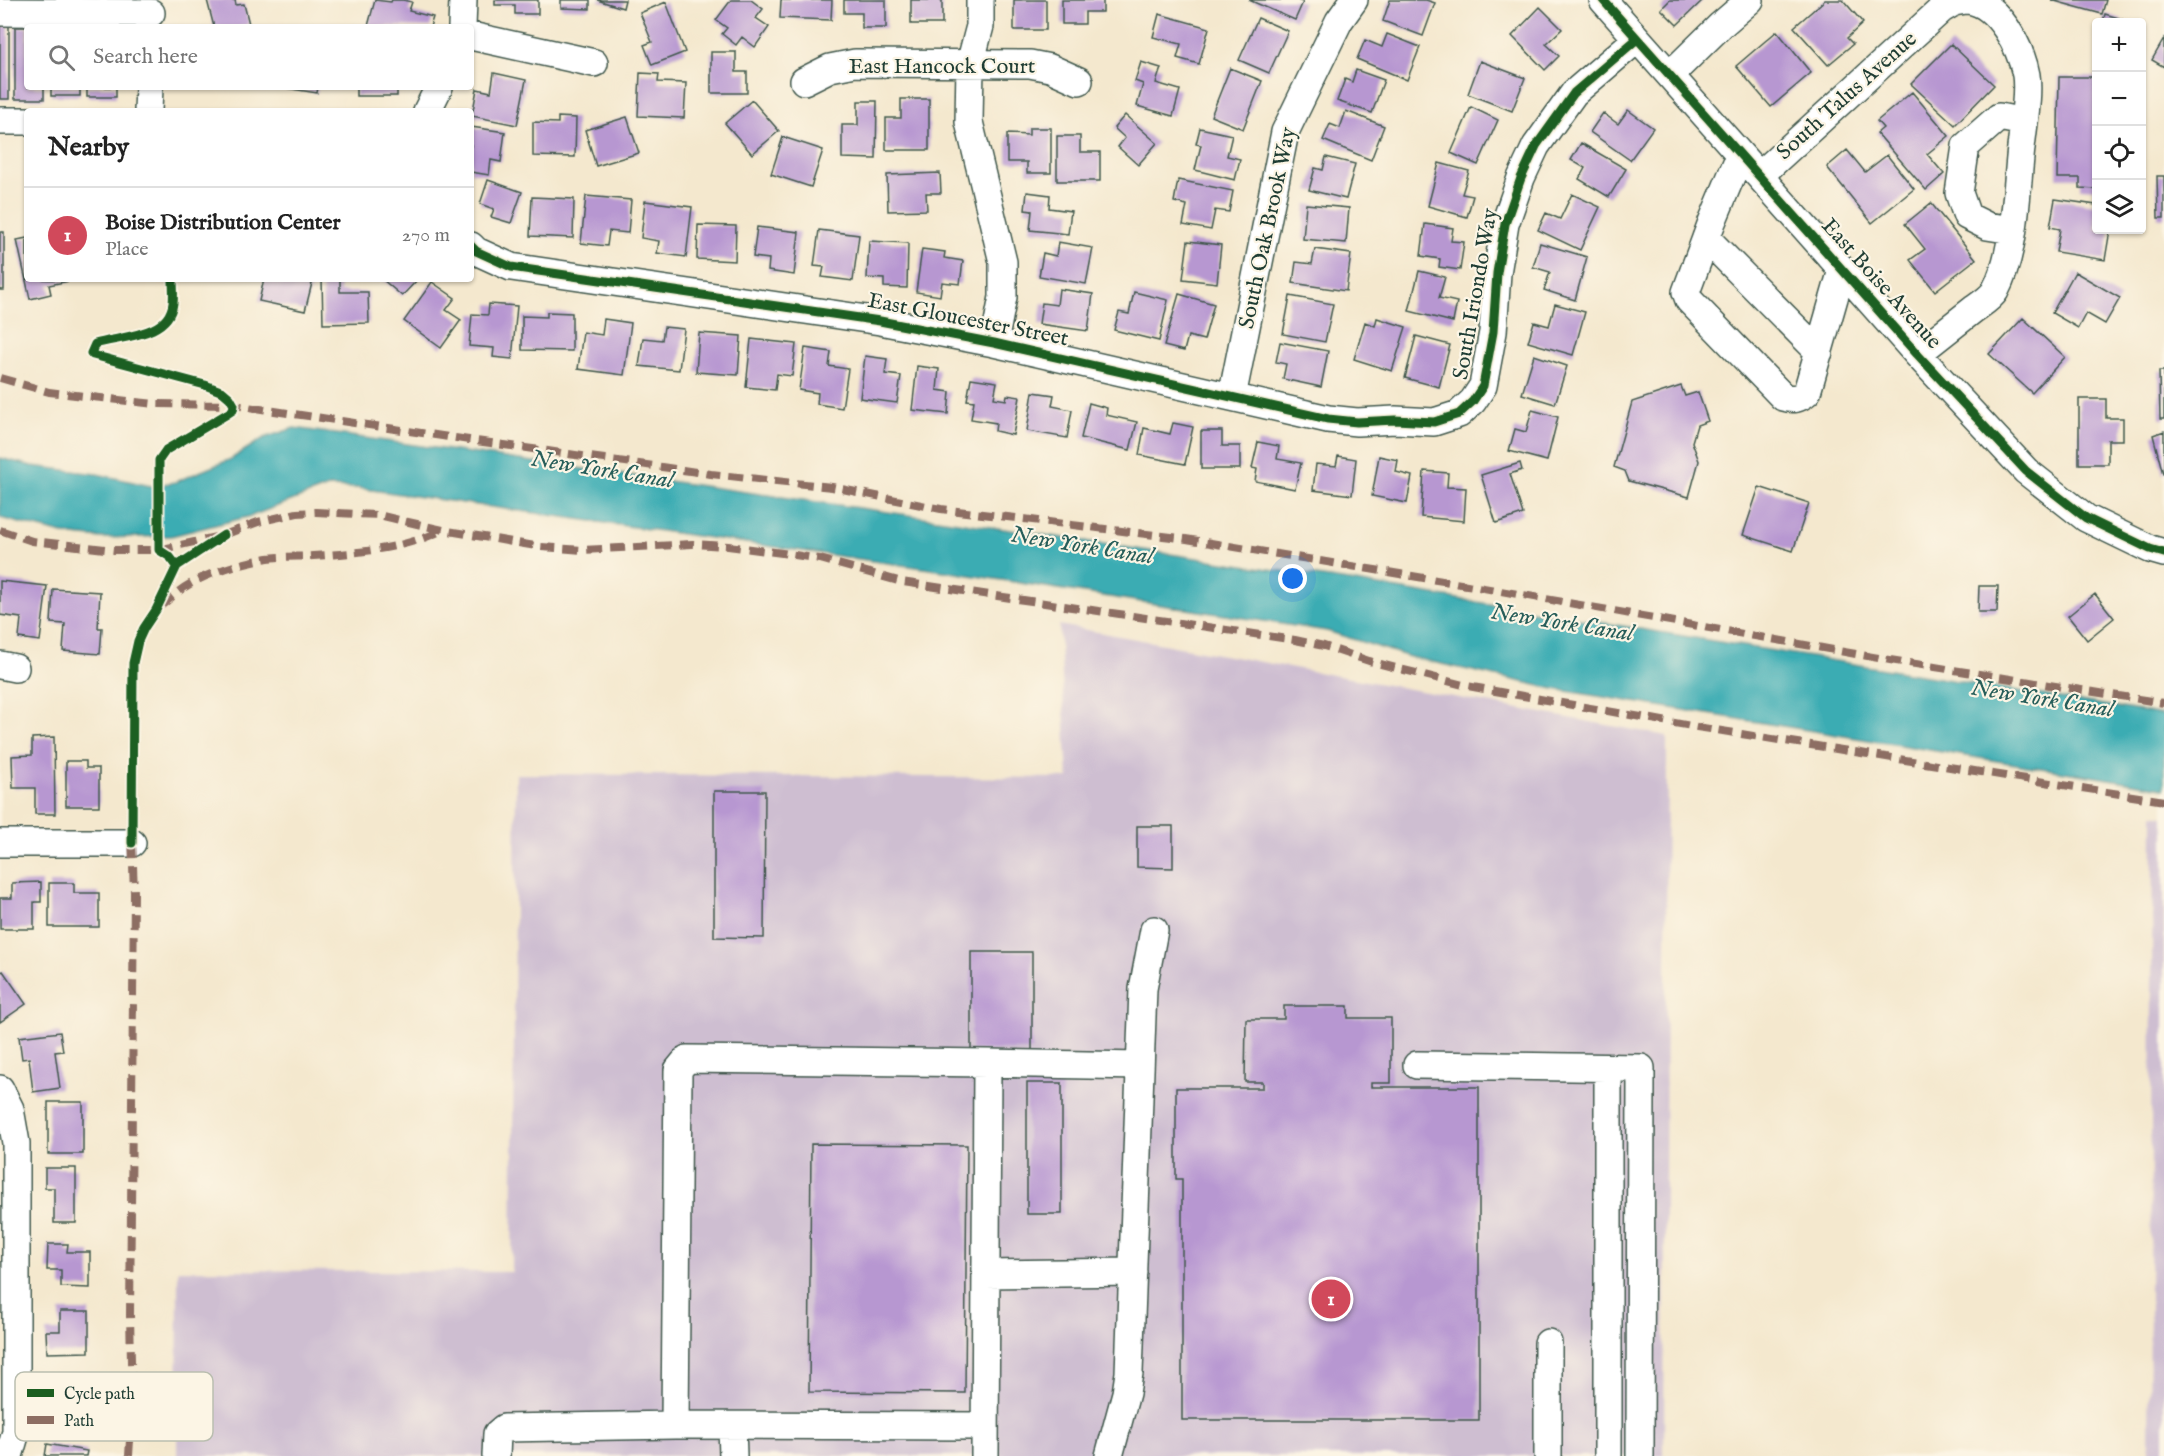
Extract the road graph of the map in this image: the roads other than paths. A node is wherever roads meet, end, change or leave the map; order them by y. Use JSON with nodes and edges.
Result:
{"nodes":[{"id":1,"x":463,"y":0,"type":"edge"},
{"id":2,"x":980,"y":0,"type":"edge"},
{"id":3,"x":1354,"y":0,"type":"edge"},
{"id":4,"x":1603,"y":0,"type":"edge"},
{"id":5,"x":1750,"y":0,"type":"edge"},
{"id":6,"x":1970,"y":0,"type":"edge"},
{"id":7,"x":0,"y":12,"type":"edge"},
{"id":8,"x":150,"y":13,"type":"edge"},
{"id":9,"x":462,"y":24,"type":"edge"},
{"id":10,"x":474,"y":37,"type":"edge"},
{"id":11,"x":1637,"y":39,"type":"junction"},
{"id":12,"x":594,"y":63,"type":"dead end"},
{"id":13,"x":970,"y":64,"type":"junction"},
{"id":14,"x":1670,"y":75,"type":"junction"},
{"id":15,"x":804,"y":81,"type":"dead end"},
{"id":16,"x":1079,"y":81,"type":"dead end"},
{"id":17,"x":149,"y":90,"type":"edge"},
{"id":18,"x":438,"y":90,"type":"edge"},
{"id":19,"x":148,"y":108,"type":"edge"},
{"id":20,"x":429,"y":108,"type":"edge"},
{"id":21,"x":0,"y":120,"type":"edge"},
{"id":22,"x":24,"y":121,"type":"edge"},
{"id":23,"x":2024,"y":122,"type":"junction"},
{"id":24,"x":1740,"y":155,"type":"junction"},
{"id":25,"x":1759,"y":176,"type":"junction"},
{"id":26,"x":2012,"y":230,"type":"junction"},
{"id":27,"x":1706,"y":238,"type":"junction"},
{"id":28,"x":474,"y":249,"type":"edge"},
{"id":29,"x":1842,"y":270,"type":"junction"},
{"id":30,"x":994,"y":343,"type":"junction"},
{"id":31,"x":1819,"y":352,"type":"junction"},
{"id":32,"x":1917,"y":354,"type":"junction"},
{"id":33,"x":1232,"y":397,"type":"junction"},
{"id":34,"x":1459,"y":414,"type":"joint"},
{"id":35,"x":2164,"y":553,"type":"edge"},
{"id":36,"x":0,"y":843,"type":"edge"},
{"id":37,"x":132,"y":843,"type":"dead end"},
{"id":38,"x":1154,"y":930,"type":"dead end"},
{"id":39,"x":987,"y":1063,"type":"junction"},
{"id":40,"x":1417,"y":1065,"type":"dead end"},
{"id":41,"x":1140,"y":1066,"type":"junction"},
{"id":42,"x":1608,"y":1068,"type":"junction"},
{"id":43,"x":0,"y":1089,"type":"edge"},
{"id":44,"x":8,"y":1201,"type":"edge"},
{"id":45,"x":1133,"y":1272,"type":"junction"},
{"id":46,"x":986,"y":1274,"type":"junction"},
{"id":47,"x":1548,"y":1343,"type":"dead end"},
{"id":48,"x":15,"y":1403,"type":"edge"},
{"id":49,"x":675,"y":1425,"type":"junction"},
{"id":50,"x":732,"y":1426,"type":"junction"},
{"id":51,"x":985,"y":1426,"type":"junction"},
{"id":52,"x":15,"y":1436,"type":"edge"},
{"id":53,"x":10,"y":1454,"type":"edge"},
{"id":54,"x":496,"y":1456,"type":"edge"},
{"id":55,"x":733,"y":1456,"type":"edge"},
{"id":56,"x":985,"y":1456,"type":"edge"},
{"id":57,"x":1109,"y":1456,"type":"edge"},
{"id":58,"x":1548,"y":1456,"type":"edge"},
{"id":59,"x":1608,"y":1456,"type":"edge"},
{"id":60,"x":1640,"y":1456,"type":"edge"}],
"edges":[{"from":1,"to":9,"type":"street"},
{"from":2,"to":13,"type":"street"},
{"from":3,"to":33,"type":"street","name":"South Oak Brook Way"},
{"from":4,"to":11,"type":"street","name":"East Boise Avenue"},
{"from":5,"to":14,"type":"street"},
{"from":6,"to":23,"type":"street"},
{"from":6,"to":25,"type":"street","name":"South Talus Avenue"},
{"from":7,"to":8,"type":"street"},
{"from":10,"to":12,"type":"street"},
{"from":11,"to":14,"type":"street","name":"East Boise Avenue"},
{"from":11,"to":34,"type":"street","name":"South Iriondo Way"},
{"from":13,"to":15,"type":"street","name":"East Hancock Court"},
{"from":13,"to":16,"type":"street","name":"East Hancock Court"},
{"from":13,"to":30,"type":"street"},
{"from":14,"to":24,"type":"street","name":"East Boise Avenue"},
{"from":17,"to":19,"type":"street"},
{"from":18,"to":20,"type":"street"},
{"from":21,"to":22,"type":"street"},
{"from":23,"to":26,"type":"street"},
{"from":23,"to":26,"type":"street"},
{"from":24,"to":25,"type":"street","name":"East Boise Avenue"},
{"from":24,"to":27,"type":"street"},
{"from":25,"to":29,"type":"street","name":"East Boise Avenue"},
{"from":26,"to":32,"type":"street"},
{"from":27,"to":31,"type":"street"},
{"from":27,"to":31,"type":"street"},
{"from":28,"to":30,"type":"street","name":"East Gloucester Street"},
{"from":29,"to":31,"type":"street"},
{"from":29,"to":32,"type":"street","name":"East Boise Avenue"},
{"from":30,"to":33,"type":"street","name":"East Gloucester Street"},
{"from":32,"to":35,"type":"street","name":"East Boise Avenue"},
{"from":33,"to":34,"type":"street","name":"East Gloucester Street"},
{"from":36,"to":37,"type":"street"},
{"from":38,"to":41,"type":"street"},
{"from":39,"to":41,"type":"street"},
{"from":39,"to":46,"type":"street"},
{"from":39,"to":49,"type":"street"},
{"from":40,"to":42,"type":"street"},
{"from":41,"to":45,"type":"street"},
{"from":42,"to":59,"type":"street"},
{"from":42,"to":60,"type":"street"},
{"from":43,"to":44,"type":"street"},
{"from":44,"to":48,"type":"street"},
{"from":45,"to":46,"type":"street"},
{"from":45,"to":57,"type":"street"},
{"from":46,"to":51,"type":"street"},
{"from":47,"to":58,"type":"street"},
{"from":49,"to":50,"type":"street"},
{"from":49,"to":54,"type":"street"},
{"from":50,"to":51,"type":"street"},
{"from":50,"to":55,"type":"street"},
{"from":51,"to":56,"type":"street"},
{"from":52,"to":53,"type":"street"}]}
